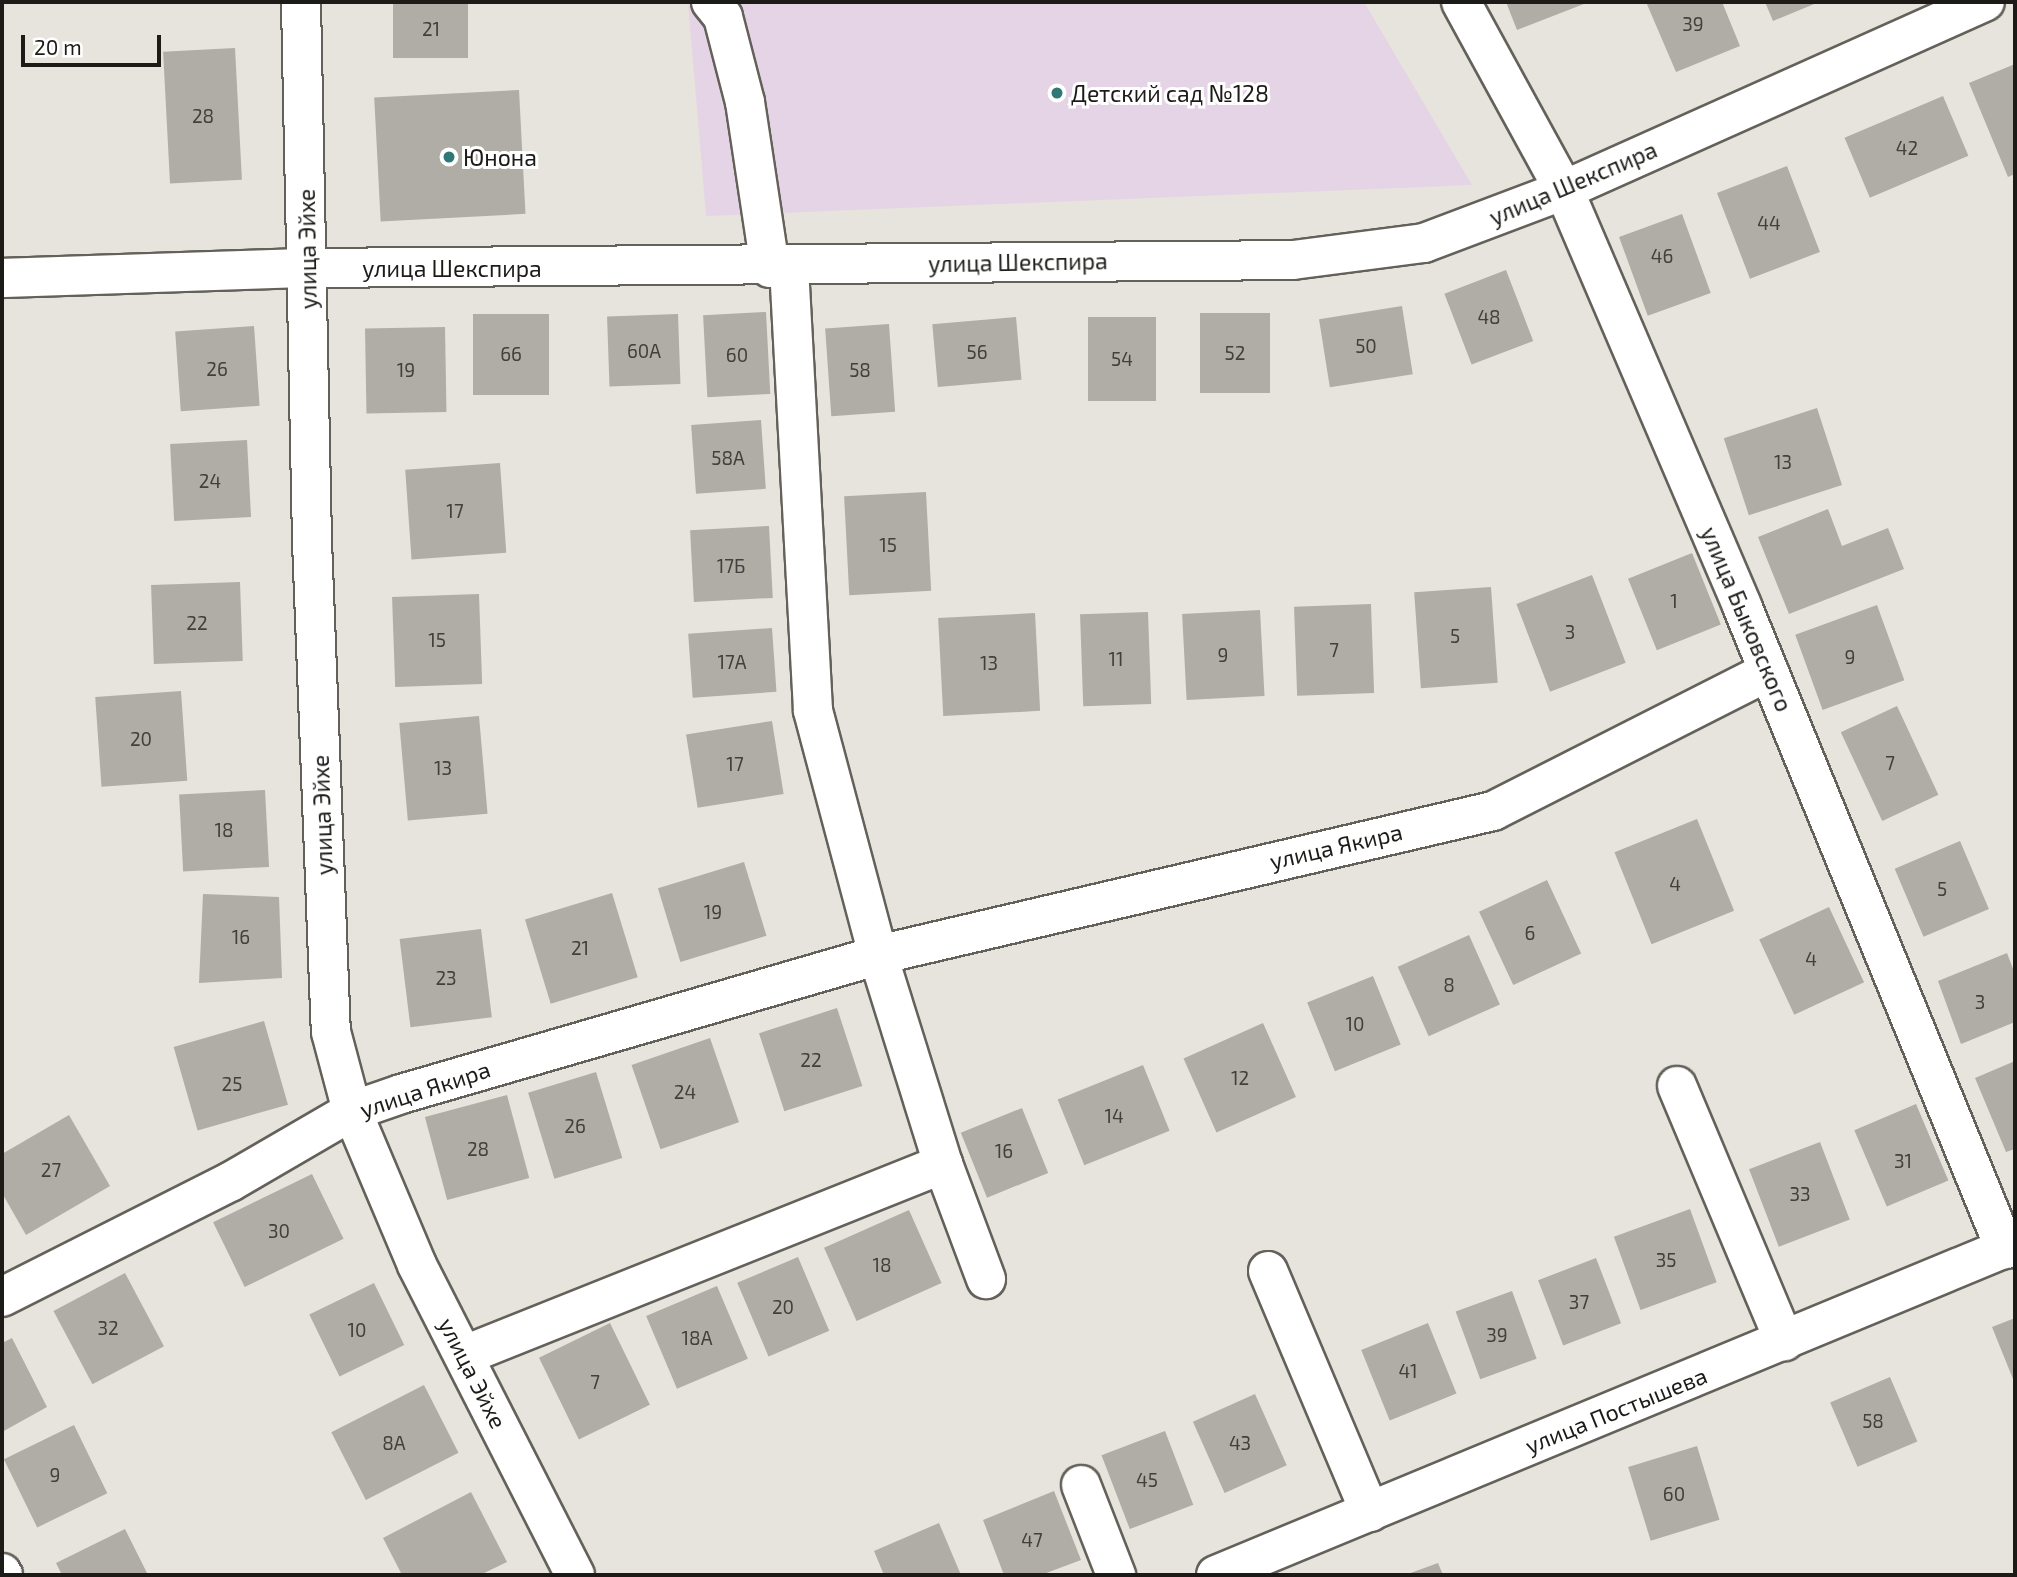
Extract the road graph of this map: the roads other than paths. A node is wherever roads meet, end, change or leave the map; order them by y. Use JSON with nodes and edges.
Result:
{"nodes":[{"id":1,"x":302,"y":2,"type":"edge"},
{"id":2,"x":711,"y":2,"type":"edge"},
{"id":3,"x":1461,"y":2,"type":"edge"},
{"id":4,"x":1984,"y":2,"type":"edge"},
{"id":5,"x":1564,"y":190,"type":"junction"},
{"id":6,"x":307,"y":268,"type":"junction"},
{"id":7,"x":779,"y":268,"type":"junction"},
{"id":8,"x":2,"y":278,"type":"edge"},
{"id":9,"x":1769,"y":671,"type":"junction"},
{"id":10,"x":878,"y":955,"type":"junction"},
{"id":11,"x":1677,"y":1086,"type":"dead end"},
{"id":12,"x":352,"y":1111,"type":"junction"},
{"id":13,"x":943,"y":1164,"type":"junction"},
{"id":14,"x":2010,"y":1247,"type":"edge"},
{"id":15,"x":1268,"y":1271,"type":"dead end"},
{"id":16,"x":986,"y":1279,"type":"dead end"},
{"id":17,"x":2,"y":1297,"type":"edge"},
{"id":18,"x":1784,"y":1340,"type":"junction"},
{"id":19,"x":466,"y":1356,"type":"junction"},
{"id":20,"x":1081,"y":1485,"type":"dead end"},
{"id":21,"x":1370,"y":1512,"type":"junction"},
{"id":22,"x":575,"y":1575,"type":"edge"},
{"id":23,"x":1116,"y":1575,"type":"edge"},
{"id":24,"x":1216,"y":1575,"type":"edge"}],
"edges":[{"from":1,"to":6,"type":"street","name":"улица Эйхе"},
{"from":2,"to":7,"type":"street"},
{"from":3,"to":5,"type":"street","name":"улица Быковского"},
{"from":4,"to":5,"type":"street","name":"улица Шекспира"},
{"from":5,"to":7,"type":"street","name":"улица Шекспира"},
{"from":5,"to":9,"type":"street","name":"улица Быковского"},
{"from":6,"to":7,"type":"street","name":"улица Шекспира"},
{"from":6,"to":8,"type":"street","name":"улица Шекспира"},
{"from":6,"to":12,"type":"street","name":"улица Эйхе"},
{"from":7,"to":10,"type":"street"},
{"from":9,"to":10,"type":"street","name":"улица Якира"},
{"from":9,"to":14,"type":"street","name":"улица Быковского"},
{"from":10,"to":12,"type":"street","name":"улица Якира"},
{"from":10,"to":13,"type":"street"},
{"from":11,"to":18,"type":"street"},
{"from":12,"to":17,"type":"street","name":"улица Якира"},
{"from":12,"to":19,"type":"street","name":"улица Эйхе"},
{"from":13,"to":16,"type":"street"},
{"from":13,"to":19,"type":"street"},
{"from":14,"to":18,"type":"street","name":"улица Постышева"},
{"from":15,"to":21,"type":"street"},
{"from":18,"to":21,"type":"street","name":"улица Постышева"},
{"from":19,"to":22,"type":"street","name":"улица Эйхе"},
{"from":20,"to":23,"type":"street"},
{"from":21,"to":24,"type":"street","name":"улица Постышева"}]}
